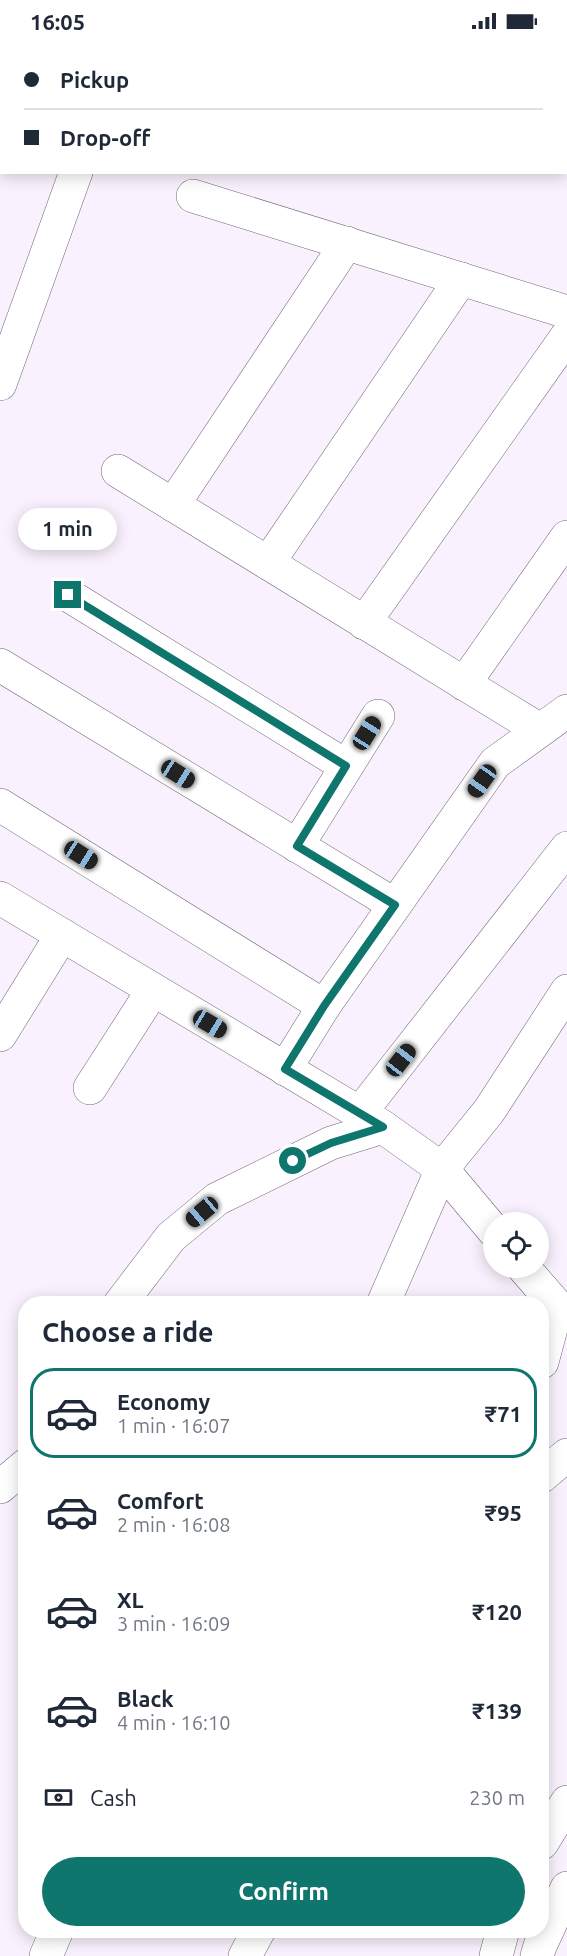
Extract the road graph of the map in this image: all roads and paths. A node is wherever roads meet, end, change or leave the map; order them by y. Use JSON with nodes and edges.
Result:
{"nodes":[{"id":1,"x":75,"y":174,"type":"edge"},
{"id":2,"x":193,"y":196,"type":"dead end"},
{"id":3,"x":347,"y":243,"type":"junction"},
{"id":4,"x":461,"y":279,"type":"junction"},
{"id":5,"x":567,"y":312,"type":"edge"},
{"id":6,"x":567,"y":336,"type":"edge"},
{"id":7,"x":0,"y":384,"type":"edge"},
{"id":8,"x":118,"y":471,"type":"dead end"},
{"id":9,"x":173,"y":505,"type":"junction"},
{"id":10,"x":567,"y":537,"type":"edge"},
{"id":11,"x":268,"y":563,"type":"junction"},
{"id":12,"x":68,"y":595,"type":"dead end"},
{"id":13,"x":364,"y":623,"type":"junction"},
{"id":14,"x":0,"y":665,"type":"edge"},
{"id":15,"x":464,"y":684,"type":"junction"},
{"id":16,"x":567,"y":711,"type":"edge"},
{"id":17,"x":378,"y":716,"type":"dead end"},
{"id":18,"x":540,"y":730,"type":"junction"},
{"id":19,"x":346,"y":766,"type":"junction"},
{"id":20,"x":0,"y":805,"type":"edge"},
{"id":21,"x":297,"y":846,"type":"junction"},
{"id":22,"x":567,"y":848,"type":"edge"},
{"id":23,"x":0,"y":898,"type":"edge"},
{"id":24,"x":395,"y":905,"type":"junction"},
{"id":25,"x":62,"y":935,"type":"junction"},
{"id":26,"x":153,"y":990,"type":"junction"},
{"id":27,"x":567,"y":991,"type":"edge"},
{"id":28,"x":324,"y":1006,"type":"junction"},
{"id":29,"x":0,"y":1035,"type":"edge"},
{"id":30,"x":285,"y":1069,"type":"junction"},
{"id":31,"x":90,"y":1088,"type":"dead end"},
{"id":32,"x":371,"y":1120,"type":"junction"},
{"id":33,"x":442,"y":1169,"type":"junction"},
{"id":34,"x":483,"y":1218,"type":"edge"},
{"id":35,"x":534,"y":1278,"type":"edge"},
{"id":36,"x":126,"y":1296,"type":"edge"},
{"id":37,"x":386,"y":1296,"type":"edge"},
{"id":38,"x":562,"y":1308,"type":"edge"},
{"id":39,"x":549,"y":1343,"type":"edge"},
{"id":40,"x":567,"y":1455,"type":"edge"},
{"id":41,"x":549,"y":1470,"type":"edge"},
{"id":42,"x":18,"y":1472,"type":"edge"},
{"id":43,"x":0,"y":1487,"type":"edge"},
{"id":44,"x":567,"y":1802,"type":"edge"},
{"id":45,"x":549,"y":1832,"type":"edge"},
{"id":46,"x":567,"y":1888,"type":"edge"},
{"id":47,"x":549,"y":1933,"type":"edge"},
{"id":48,"x":54,"y":1938,"type":"edge"},
{"id":49,"x":255,"y":1938,"type":"edge"},
{"id":50,"x":501,"y":1938,"type":"edge"},
{"id":51,"x":547,"y":1938,"type":"edge"},
{"id":52,"x":541,"y":1953,"type":"edge"},
{"id":53,"x":46,"y":1956,"type":"edge"},
{"id":54,"x":245,"y":1956,"type":"edge"},
{"id":55,"x":496,"y":1956,"type":"edge"}],
"edges":[{"from":1,"to":7,"type":"street"},
{"from":2,"to":3,"type":"street"},
{"from":3,"to":4,"type":"street"},
{"from":3,"to":9,"type":"street"},
{"from":4,"to":5,"type":"street"},
{"from":4,"to":11,"type":"street"},
{"from":6,"to":13,"type":"street"},
{"from":8,"to":9,"type":"street"},
{"from":9,"to":11,"type":"street"},
{"from":10,"to":15,"type":"street"},
{"from":11,"to":13,"type":"street"},
{"from":12,"to":19,"type":"street"},
{"from":13,"to":15,"type":"street"},
{"from":14,"to":21,"type":"street"},
{"from":15,"to":18,"type":"street"},
{"from":16,"to":18,"type":"street"},
{"from":17,"to":19,"type":"street"},
{"from":18,"to":24,"type":"street"},
{"from":19,"to":21,"type":"street"},
{"from":20,"to":28,"type":"street"},
{"from":21,"to":24,"type":"street"},
{"from":22,"to":32,"type":"street"},
{"from":23,"to":25,"type":"street"},
{"from":24,"to":28,"type":"street"},
{"from":25,"to":26,"type":"street"},
{"from":25,"to":29,"type":"street"},
{"from":26,"to":30,"type":"street"},
{"from":26,"to":31,"type":"street"},
{"from":27,"to":33,"type":"street"},
{"from":28,"to":30,"type":"street"},
{"from":30,"to":32,"type":"street"},
{"from":32,"to":33,"type":"street"},
{"from":32,"to":36,"type":"street"},
{"from":33,"to":34,"type":"street"},
{"from":33,"to":37,"type":"street"},
{"from":35,"to":38,"type":"street"},
{"from":38,"to":39,"type":"street"},
{"from":40,"to":41,"type":"street"},
{"from":42,"to":43,"type":"street"},
{"from":44,"to":45,"type":"street"},
{"from":46,"to":47,"type":"street"},
{"from":48,"to":53,"type":"street"},
{"from":49,"to":54,"type":"street"},
{"from":50,"to":55,"type":"street"},
{"from":51,"to":52,"type":"street"}]}
